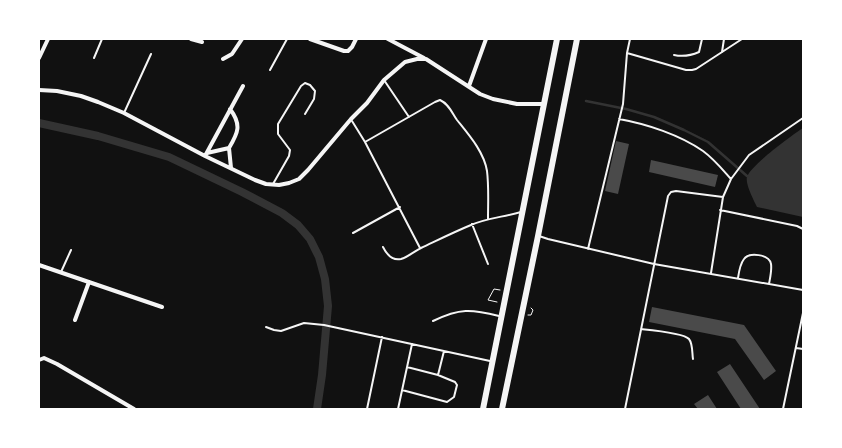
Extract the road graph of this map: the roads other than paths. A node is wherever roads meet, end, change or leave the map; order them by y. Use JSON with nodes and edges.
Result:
{"nodes":[{"id":1,"x":48,"y":39,"type":"edge"},
{"id":2,"x":102,"y":39,"type":"edge"},
{"id":3,"x":191,"y":39,"type":"edge"},
{"id":4,"x":242,"y":39,"type":"edge"},
{"id":5,"x":287,"y":39,"type":"edge"},
{"id":6,"x":310,"y":39,"type":"edge"},
{"id":7,"x":356,"y":39,"type":"edge"},
{"id":8,"x":388,"y":39,"type":"edge"},
{"id":9,"x":486,"y":39,"type":"edge"},
{"id":10,"x":557,"y":39,"type":"edge"},
{"id":11,"x":577,"y":39,"type":"edge"},
{"id":12,"x":630,"y":39,"type":"edge"},
{"id":13,"x":702,"y":39,"type":"edge"},
{"id":14,"x":724,"y":39,"type":"edge"},
{"id":15,"x":742,"y":39,"type":"edge"},
{"id":16,"x":202,"y":42,"type":"dead end"},
{"id":17,"x":722,"y":52,"type":"junction"},
{"id":18,"x":627,"y":53,"type":"junction"},
{"id":19,"x":151,"y":54,"type":"dead end"},
{"id":20,"x":674,"y":55,"type":"dead end"},
{"id":21,"x":39,"y":58,"type":"edge"},
{"id":22,"x":94,"y":58,"type":"dead end"},
{"id":23,"x":223,"y":59,"type":"dead end"},
{"id":24,"x":426,"y":60,"type":"junction"},
{"id":25,"x":270,"y":70,"type":"dead end"},
{"id":26,"x":384,"y":80,"type":"junction"},
{"id":27,"x":243,"y":86,"type":"dead end"},
{"id":28,"x":468,"y":86,"type":"junction"},
{"id":29,"x":39,"y":90,"type":"edge"},
{"id":30,"x":544,"y":104,"type":"junction"},
{"id":31,"x":230,"y":109,"type":"junction"},
{"id":32,"x":124,"y":113,"type":"junction"},
{"id":33,"x":305,"y":114,"type":"dead end"},
{"id":34,"x":408,"y":117,"type":"junction"},
{"id":35,"x":620,"y":117,"type":"junction"},
{"id":36,"x":803,"y":118,"type":"edge"},
{"id":37,"x":351,"y":119,"type":"junction"},
{"id":38,"x":365,"y":142,"type":"junction"},
{"id":39,"x":229,"y":148,"type":"junction"},
{"id":40,"x":206,"y":155,"type":"junction"},
{"id":41,"x":231,"y":168,"type":"junction"},
{"id":42,"x":731,"y":179,"type":"junction"},
{"id":43,"x":272,"y":184,"type":"junction"},
{"id":44,"x":723,"y":197,"type":"junction"},
{"id":45,"x":400,"y":207,"type":"junction"},
{"id":46,"x":720,"y":210,"type":"junction"},
{"id":47,"x":523,"y":211,"type":"junction"},
{"id":48,"x":488,"y":219,"type":"junction"},
{"id":49,"x":472,"y":224,"type":"junction"},
{"id":50,"x":803,"y":229,"type":"edge"},
{"id":51,"x":353,"y":233,"type":"dead end"},
{"id":52,"x":538,"y":236,"type":"junction"},
{"id":53,"x":382,"y":247,"type":"dead end"},
{"id":54,"x":420,"y":248,"type":"junction"},
{"id":55,"x":588,"y":249,"type":"junction"},
{"id":56,"x":70,"y":250,"type":"dead end"},
{"id":57,"x":488,"y":264,"type":"dead end"},
{"id":58,"x":654,"y":264,"type":"junction"},
{"id":59,"x":39,"y":265,"type":"edge"},
{"id":60,"x":61,"y":272,"type":"junction"},
{"id":61,"x":711,"y":273,"type":"junction"},
{"id":62,"x":738,"y":278,"type":"junction"},
{"id":63,"x":89,"y":282,"type":"junction"},
{"id":64,"x":769,"y":284,"type":"junction"},
{"id":65,"x":803,"y":290,"type":"edge"},
{"id":66,"x":162,"y":307,"type":"dead end"},
{"id":67,"x":803,"y":313,"type":"edge"},
{"id":68,"x":501,"y":317,"type":"junction"},
{"id":69,"x":75,"y":320,"type":"dead end"},
{"id":70,"x":433,"y":321,"type":"dead end"},
{"id":71,"x":266,"y":327,"type":"dead end"},
{"id":72,"x":641,"y":329,"type":"junction"},
{"id":73,"x":382,"y":337,"type":"junction"},
{"id":74,"x":412,"y":344,"type":"junction"},
{"id":75,"x":796,"y":348,"type":"junction"},
{"id":76,"x":803,"y":349,"type":"edge"},
{"id":77,"x":444,"y":352,"type":"junction"},
{"id":78,"x":693,"y":359,"type":"dead end"},
{"id":79,"x":39,"y":360,"type":"edge"},
{"id":80,"x":492,"y":362,"type":"junction"},
{"id":81,"x":407,"y":367,"type":"junction"},
{"id":82,"x":438,"y":375,"type":"junction"},
{"id":83,"x":402,"y":390,"type":"junction"},
{"id":84,"x":134,"y":409,"type":"edge"},
{"id":85,"x":367,"y":409,"type":"edge"},
{"id":86,"x":398,"y":409,"type":"edge"},
{"id":87,"x":483,"y":409,"type":"edge"},
{"id":88,"x":502,"y":409,"type":"edge"},
{"id":89,"x":625,"y":409,"type":"edge"},
{"id":90,"x":784,"y":409,"type":"edge"}],
"edges":[{"from":1,"to":21,"type":"street"},
{"from":2,"to":22,"type":"lane"},
{"from":3,"to":16,"type":"street"},
{"from":4,"to":23,"type":"street"},
{"from":5,"to":25,"type":"lane"},
{"from":6,"to":7,"type":"street"},
{"from":8,"to":24,"type":"street"},
{"from":9,"to":28,"type":"street"},
{"from":10,"to":30,"type":"highway"},
{"from":11,"to":52,"type":"highway"},
{"from":12,"to":18,"type":"lane"},
{"from":13,"to":20,"type":"lane"},
{"from":14,"to":17,"type":"lane"},
{"from":15,"to":17,"type":"lane"},
{"from":17,"to":18,"type":"lane"},
{"from":18,"to":35,"type":"lane"},
{"from":19,"to":32,"type":"lane"},
{"from":24,"to":26,"type":"street"},
{"from":24,"to":28,"type":"street"},
{"from":26,"to":34,"type":"lane"},
{"from":26,"to":37,"type":"street"},
{"from":27,"to":31,"type":"street"},
{"from":28,"to":30,"type":"street"},
{"from":29,"to":32,"type":"street"},
{"from":30,"to":47,"type":"highway"},
{"from":31,"to":39,"type":"street"},
{"from":31,"to":40,"type":"street"},
{"from":32,"to":40,"type":"street"},
{"from":33,"to":43,"type":"lane"},
{"from":34,"to":38,"type":"lane"},
{"from":34,"to":48,"type":"lane"},
{"from":35,"to":42,"type":"lane"},
{"from":35,"to":55,"type":"lane"},
{"from":36,"to":42,"type":"lane"},
{"from":37,"to":38,"type":"lane"},
{"from":37,"to":43,"type":"street"},
{"from":38,"to":45,"type":"lane"},
{"from":39,"to":40,"type":"street"},
{"from":39,"to":41,"type":"street"},
{"from":40,"to":41,"type":"street"},
{"from":41,"to":43,"type":"street"},
{"from":42,"to":44,"type":"lane"},
{"from":44,"to":46,"type":"lane"},
{"from":44,"to":58,"type":"lane"},
{"from":45,"to":51,"type":"lane"},
{"from":45,"to":54,"type":"lane"},
{"from":46,"to":50,"type":"lane"},
{"from":46,"to":61,"type":"lane"},
{"from":47,"to":48,"type":"lane"},
{"from":47,"to":68,"type":"highway"},
{"from":48,"to":49,"type":"lane"},
{"from":49,"to":54,"type":"lane"},
{"from":49,"to":57,"type":"lane"},
{"from":52,"to":55,"type":"lane"},
{"from":52,"to":88,"type":"highway"},
{"from":53,"to":54,"type":"lane"},
{"from":55,"to":58,"type":"lane"},
{"from":56,"to":60,"type":"lane"},
{"from":58,"to":61,"type":"lane"},
{"from":58,"to":72,"type":"lane"},
{"from":59,"to":60,"type":"street"},
{"from":60,"to":63,"type":"street"},
{"from":61,"to":62,"type":"lane"},
{"from":62,"to":64,"type":"lane"},
{"from":62,"to":64,"type":"lane"},
{"from":63,"to":66,"type":"street"},
{"from":63,"to":69,"type":"street"},
{"from":64,"to":65,"type":"lane"},
{"from":67,"to":75,"type":"lane"},
{"from":68,"to":70,"type":"lane"},
{"from":68,"to":80,"type":"highway"},
{"from":71,"to":73,"type":"lane"},
{"from":72,"to":78,"type":"lane"},
{"from":72,"to":89,"type":"lane"},
{"from":73,"to":74,"type":"lane"},
{"from":73,"to":85,"type":"lane"},
{"from":74,"to":77,"type":"lane"},
{"from":74,"to":81,"type":"lane"},
{"from":75,"to":76,"type":"lane"},
{"from":75,"to":90,"type":"lane"},
{"from":77,"to":80,"type":"lane"},
{"from":77,"to":82,"type":"lane"},
{"from":79,"to":84,"type":"street"},
{"from":80,"to":87,"type":"highway"},
{"from":81,"to":82,"type":"lane"},
{"from":81,"to":83,"type":"lane"},
{"from":82,"to":83,"type":"lane"},
{"from":83,"to":86,"type":"lane"}]}
